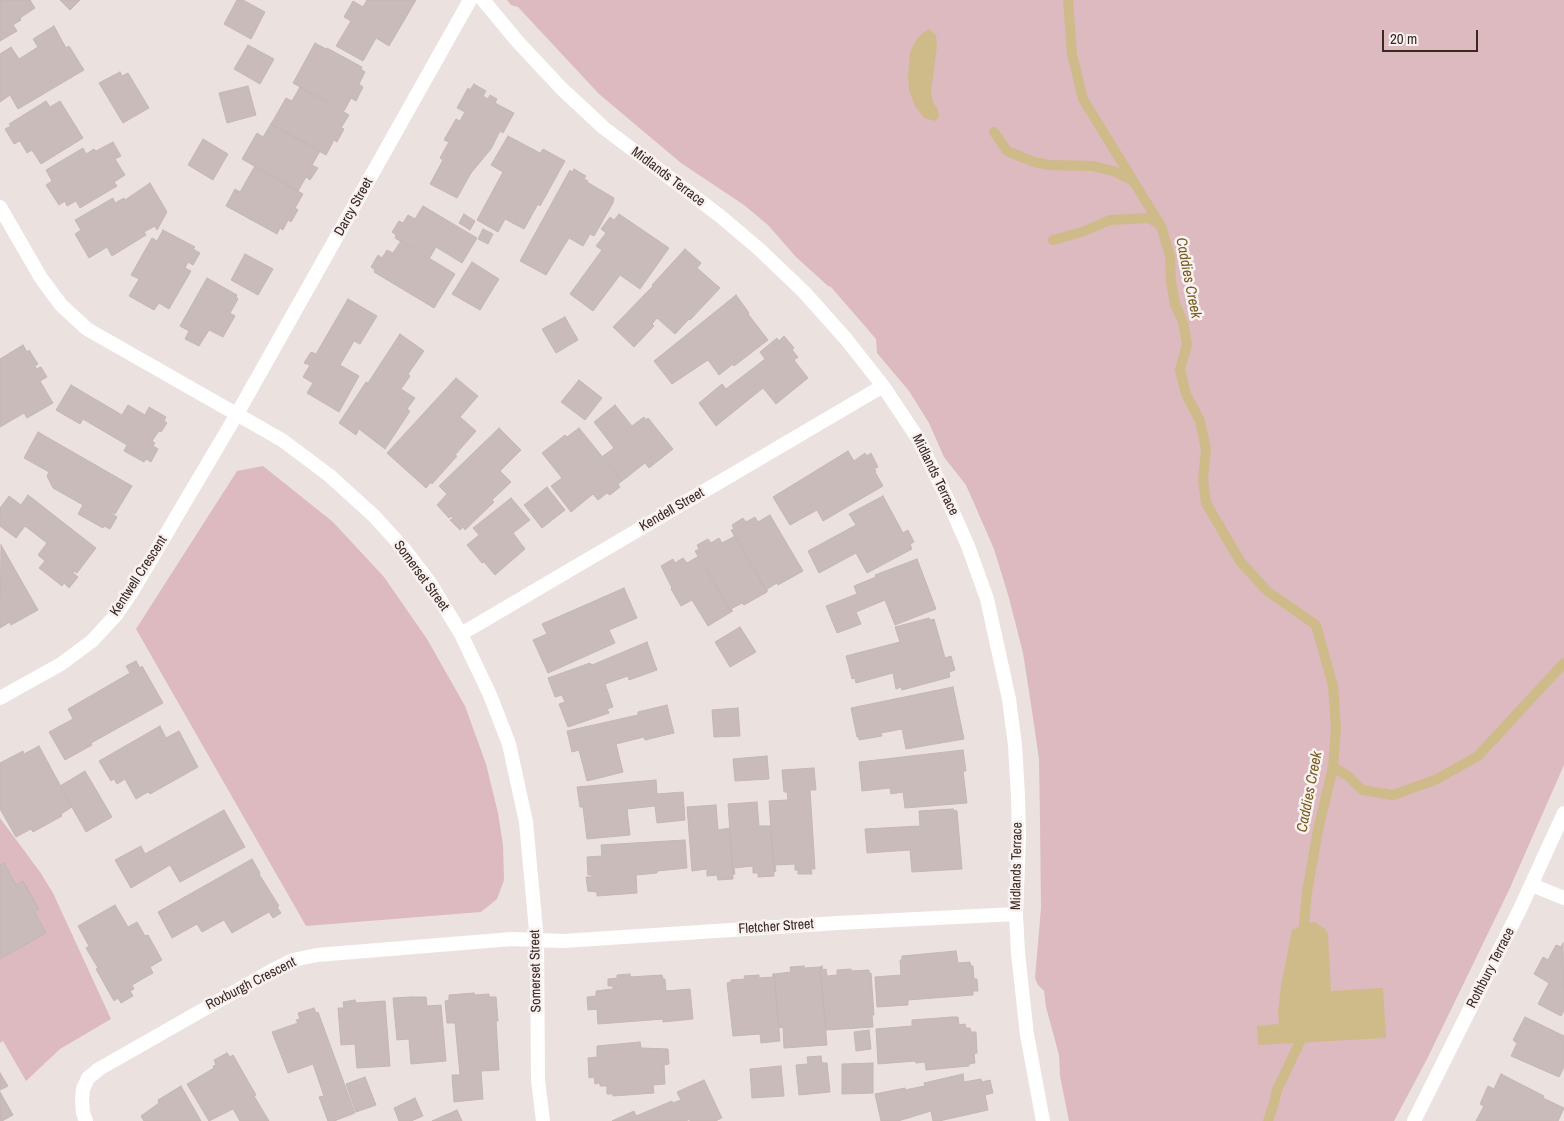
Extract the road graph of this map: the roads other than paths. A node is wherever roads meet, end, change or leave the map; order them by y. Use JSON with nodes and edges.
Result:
{"nodes":[{"id":1,"x":470,"y":0,"type":"edge"},
{"id":2,"x":483,"y":0,"type":"edge"},
{"id":3,"x":0,"y":207,"type":"edge"},
{"id":4,"x":884,"y":386,"type":"junction"},
{"id":5,"x":237,"y":414,"type":"junction"},
{"id":6,"x":461,"y":634,"type":"junction"},
{"id":7,"x":0,"y":698,"type":"edge"},
{"id":8,"x":1564,"y":812,"type":"edge"},
{"id":9,"x":1532,"y":885,"type":"junction"},
{"id":10,"x":1564,"y":898,"type":"edge"},
{"id":11,"x":1016,"y":914,"type":"junction"},
{"id":12,"x":537,"y":941,"type":"junction"},
{"id":13,"x":86,"y":1121,"type":"edge"},
{"id":14,"x":543,"y":1121,"type":"edge"},
{"id":15,"x":1043,"y":1121,"type":"edge"},
{"id":16,"x":1414,"y":1121,"type":"edge"}],
"edges":[{"from":1,"to":5,"type":"street","name":"Darcy Street"},
{"from":2,"to":4,"type":"street","name":"Midlands Terrace"},
{"from":3,"to":5,"type":"street","name":"Somerset Street"},
{"from":4,"to":6,"type":"street","name":"Kendell Street"},
{"from":4,"to":11,"type":"street","name":"Midlands Terrace"},
{"from":5,"to":6,"type":"street","name":"Somerset Street"},
{"from":5,"to":7,"type":"street","name":"Kentwell Crescent"},
{"from":6,"to":12,"type":"street","name":"Somerset Street"},
{"from":8,"to":9,"type":"street","name":"Rothbury Terrace"},
{"from":9,"to":10,"type":"street"},
{"from":9,"to":16,"type":"street","name":"Rothbury Terrace"},
{"from":11,"to":12,"type":"street","name":"Fletcher Street"},
{"from":11,"to":15,"type":"street","name":"Midlands Terrace"},
{"from":12,"to":13,"type":"street","name":"Roxburgh Crescent"},
{"from":12,"to":14,"type":"street","name":"Somerset Street"}]}
